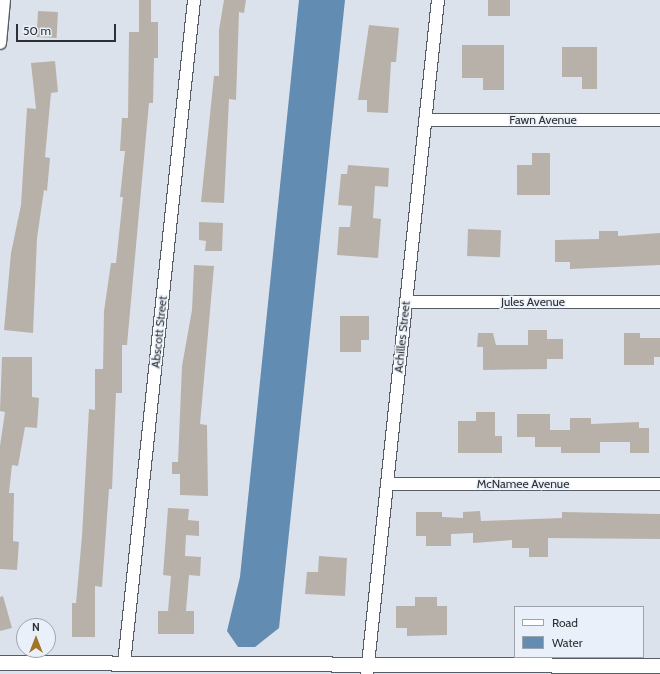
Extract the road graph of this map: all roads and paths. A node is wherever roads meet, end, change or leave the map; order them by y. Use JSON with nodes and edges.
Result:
{"nodes":[{"id":1,"x":4,"y":0,"type":"edge"},
{"id":2,"x":194,"y":0,"type":"edge"},
{"id":3,"x":438,"y":0,"type":"edge"},
{"id":4,"x":0,"y":43,"type":"edge"},
{"id":5,"x":425,"y":120,"type":"junction"},
{"id":6,"x":660,"y":120,"type":"edge"},
{"id":7,"x":406,"y":302,"type":"junction"},
{"id":8,"x":660,"y":302,"type":"edge"},
{"id":9,"x":387,"y":484,"type":"junction"},
{"id":10,"x":660,"y":484,"type":"edge"},
{"id":11,"x":0,"y":663,"type":"edge"},
{"id":12,"x":124,"y":664,"type":"junction"},
{"id":13,"x":660,"y":666,"type":"edge"},
{"id":14,"x":367,"y":670,"type":"edge"}],
"edges":[{"from":1,"to":4,"type":"street"},
{"from":2,"to":12,"type":"street","name":"Abscott Street"},
{"from":3,"to":5,"type":"street","name":"Achilles Street"},
{"from":5,"to":6,"type":"street","name":"Fawn Avenue"},
{"from":5,"to":7,"type":"street","name":"Achilles Street"},
{"from":7,"to":8,"type":"street","name":"Jules Avenue"},
{"from":7,"to":9,"type":"street","name":"Achilles Street"},
{"from":9,"to":10,"type":"street","name":"McNamee Avenue"},
{"from":9,"to":14,"type":"street","name":"Achilles Street"},
{"from":11,"to":12,"type":"street"},
{"from":12,"to":14,"type":"street"},
{"from":13,"to":14,"type":"street"}]}
